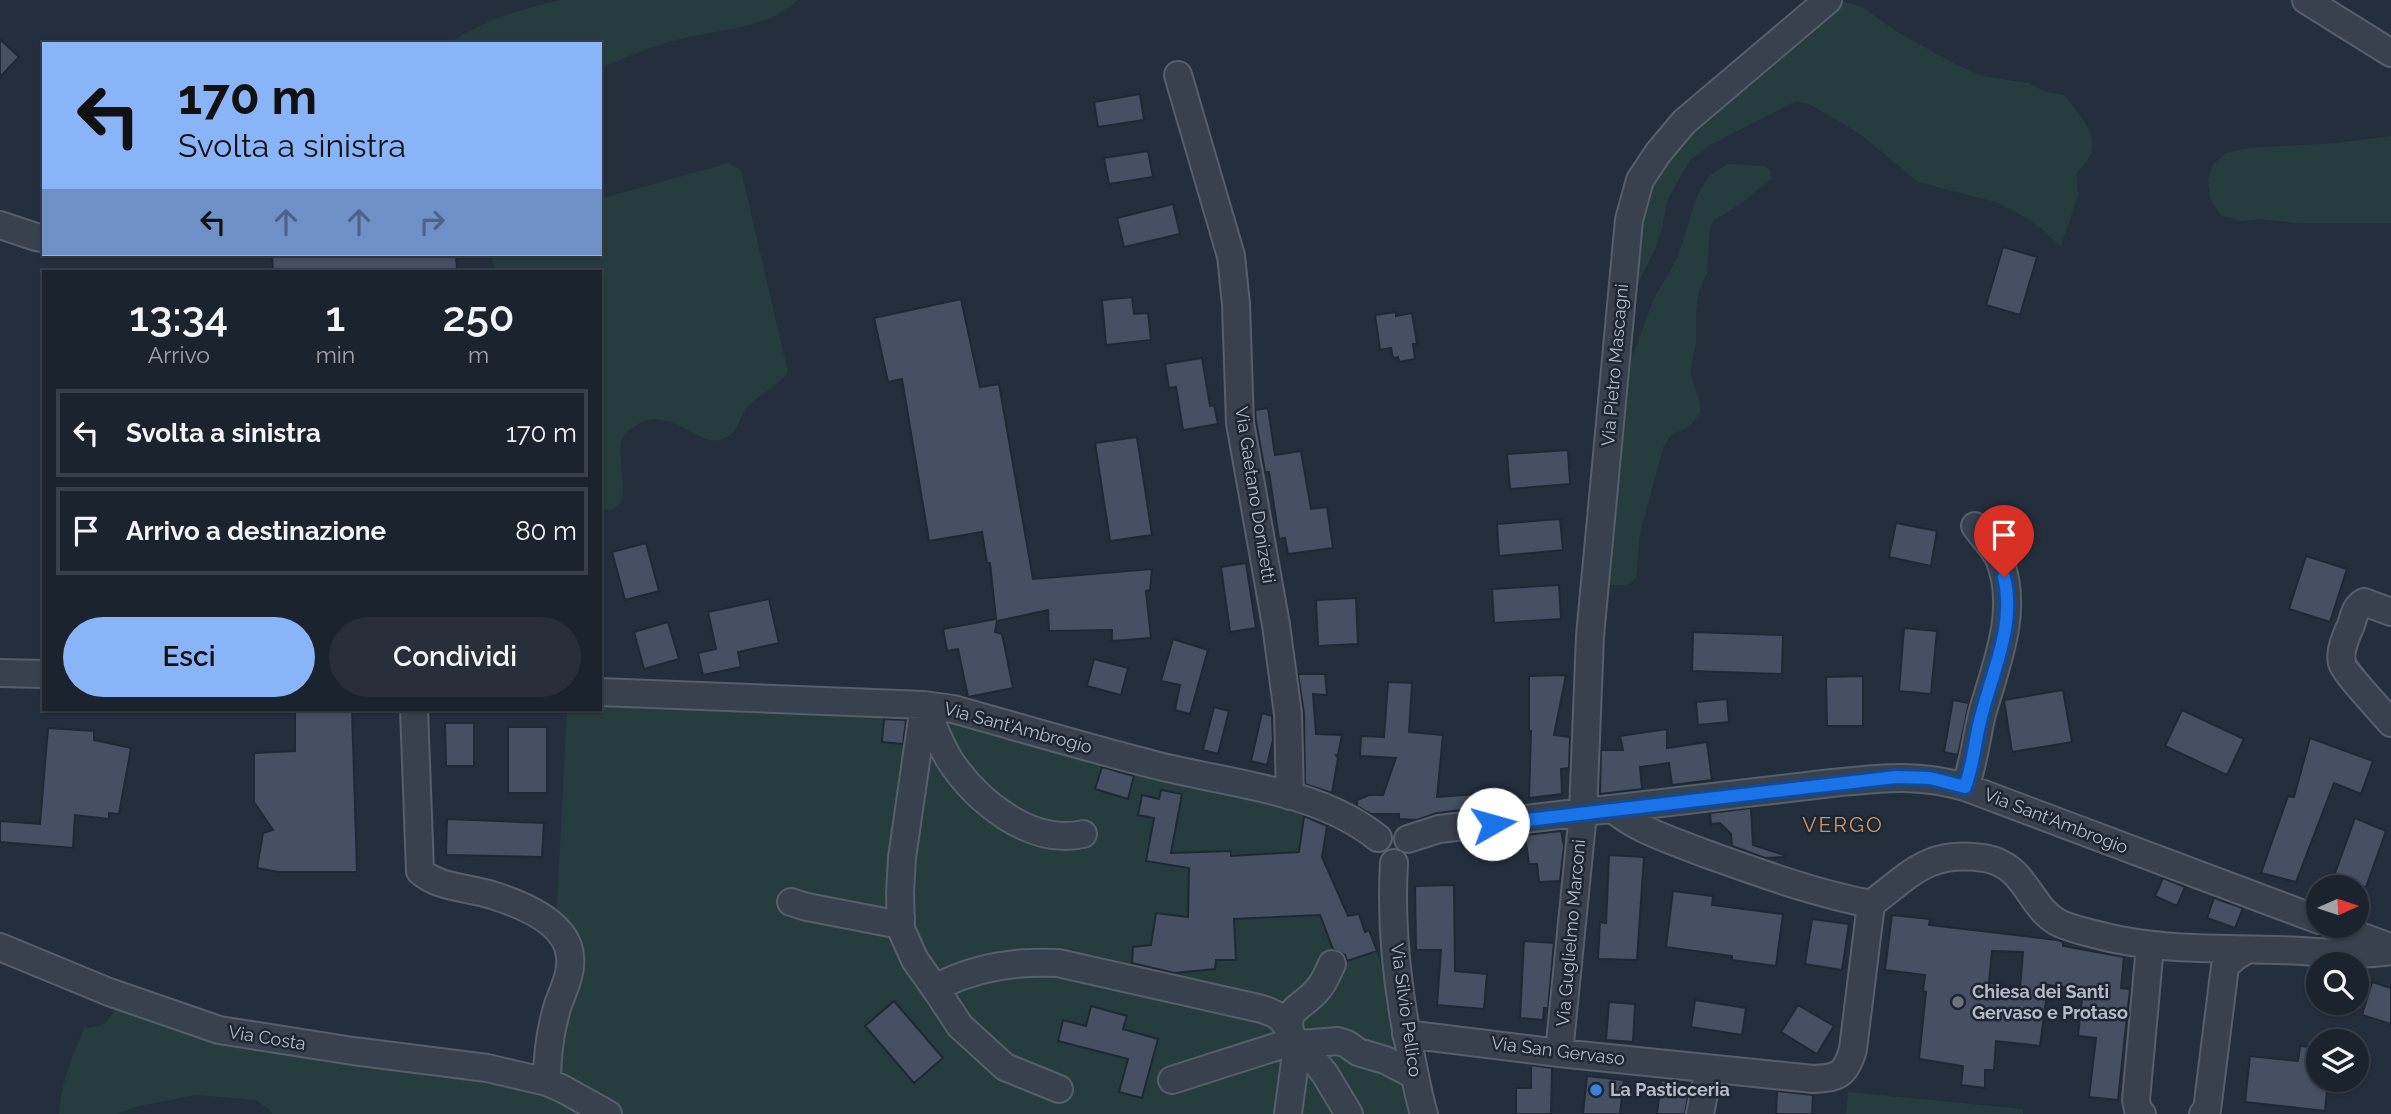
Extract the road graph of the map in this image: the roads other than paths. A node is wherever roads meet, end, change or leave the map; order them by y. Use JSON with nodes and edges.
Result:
{"nodes":[{"id":1,"x":1828,"y":0,"type":"edge"},
{"id":2,"x":2306,"y":0,"type":"edge"},
{"id":3,"x":2391,"y":53,"type":"edge"},
{"id":4,"x":1178,"y":75,"type":"dead end"},
{"id":5,"x":0,"y":225,"type":"edge"},
{"id":6,"x":42,"y":237,"type":"edge"},
{"id":7,"x":1975,"y":526,"type":"dead end"},
{"id":8,"x":2391,"y":612,"type":"edge"},
{"id":9,"x":0,"y":673,"type":"edge"},
{"id":10,"x":42,"y":674,"type":"edge"},
{"id":11,"x":602,"y":692,"type":"edge"},
{"id":12,"x":924,"y":705,"type":"junction"},
{"id":13,"x":414,"y":711,"type":"edge"},
{"id":14,"x":2391,"y":723,"type":"edge"},
{"id":15,"x":1965,"y":787,"type":"junction"},
{"id":16,"x":1290,"y":796,"type":"junction"},
{"id":17,"x":1614,"y":810,"type":"junction"},
{"id":18,"x":1583,"y":813,"type":"junction"},
{"id":19,"x":1083,"y":834,"type":"dead end"},
{"id":20,"x":1378,"y":838,"type":"junction"},
{"id":21,"x":1408,"y":838,"type":"junction"},
{"id":22,"x":1394,"y":863,"type":"junction"},
{"id":23,"x":791,"y":902,"type":"dead end"},
{"id":24,"x":1871,"y":904,"type":"junction"},
{"id":25,"x":2306,"y":915,"type":"edge"},
{"id":26,"x":901,"y":917,"type":"junction"},
{"id":27,"x":2363,"y":938,"type":"edge"},
{"id":28,"x":2150,"y":946,"type":"junction"},
{"id":29,"x":0,"y":947,"type":"edge"},
{"id":30,"x":2391,"y":949,"type":"edge"},
{"id":31,"x":2246,"y":950,"type":"junction"},
{"id":32,"x":1332,"y":964,"type":"dead end"},
{"id":33,"x":939,"y":994,"type":"junction"},
{"id":34,"x":1406,"y":1034,"type":"junction"},
{"id":35,"x":1294,"y":1037,"type":"junction"},
{"id":36,"x":1559,"y":1053,"type":"junction"},
{"id":37,"x":1709,"y":1069,"type":"junction"},
{"id":38,"x":1408,"y":1072,"type":"dead end"},
{"id":39,"x":1172,"y":1080,"type":"dead end"},
{"id":40,"x":547,"y":1082,"type":"junction"},
{"id":41,"x":1059,"y":1089,"type":"dead end"},
{"id":42,"x":608,"y":1114,"type":"edge"},
{"id":43,"x":1288,"y":1114,"type":"edge"},
{"id":44,"x":1349,"y":1114,"type":"edge"},
{"id":45,"x":1424,"y":1114,"type":"edge"},
{"id":46,"x":1700,"y":1114,"type":"edge"},
{"id":47,"x":2142,"y":1114,"type":"edge"},
{"id":48,"x":2203,"y":1114,"type":"edge"}],
"edges":[{"from":1,"to":18,"type":"street","name":"Via Pietro Mascagni"},
{"from":2,"to":3,"type":"street"},
{"from":4,"to":16,"type":"street","name":"Via Gaetano Donizetti"},
{"from":5,"to":6,"type":"street"},
{"from":7,"to":15,"type":"street"},
{"from":8,"to":14,"type":"street"},
{"from":9,"to":10,"type":"street"},
{"from":11,"to":12,"type":"street","name":"Via Sant'Ambrogio"},
{"from":12,"to":16,"type":"street","name":"Via Sant'Ambrogio"},
{"from":12,"to":19,"type":"street"},
{"from":12,"to":26,"type":"street"},
{"from":13,"to":40,"type":"street"},
{"from":15,"to":17,"type":"street","name":"Via Sant'Ambrogio"},
{"from":15,"to":25,"type":"street","name":"Via Sant'Ambrogio"},
{"from":16,"to":20,"type":"street","name":"Via Sant'Ambrogio"},
{"from":17,"to":18,"type":"street","name":"Via Sant'Ambrogio"},
{"from":17,"to":24,"type":"street"},
{"from":18,"to":21,"type":"street","name":"Via Sant'Ambrogio"},
{"from":18,"to":36,"type":"street","name":"Via Guglielmo Marconi"},
{"from":20,"to":21,"type":"street"},
{"from":20,"to":22,"type":"street"},
{"from":21,"to":22,"type":"street"},
{"from":22,"to":34,"type":"street","name":"Via Silvio Pellico"},
{"from":23,"to":26,"type":"street"},
{"from":24,"to":28,"type":"street"},
{"from":24,"to":37,"type":"street","name":"Via San Gervaso"},
{"from":26,"to":33,"type":"street"},
{"from":27,"to":30,"type":"street"},
{"from":28,"to":31,"type":"street"},
{"from":28,"to":47,"type":"street"},
{"from":29,"to":40,"type":"street","name":"Via Costa"},
{"from":30,"to":31,"type":"street"},
{"from":31,"to":48,"type":"street"},
{"from":32,"to":35,"type":"street"},
{"from":33,"to":35,"type":"street"},
{"from":33,"to":41,"type":"street"},
{"from":34,"to":36,"type":"street","name":"Via San Gervaso"},
{"from":34,"to":45,"type":"street","name":"Via Silvio Pellico"},
{"from":35,"to":38,"type":"street"},
{"from":35,"to":39,"type":"street"},
{"from":35,"to":43,"type":"street"},
{"from":35,"to":44,"type":"street"},
{"from":36,"to":37,"type":"street","name":"Via San Gervaso"},
{"from":37,"to":46,"type":"street"},
{"from":40,"to":42,"type":"street","name":"Via Costa"}]}
